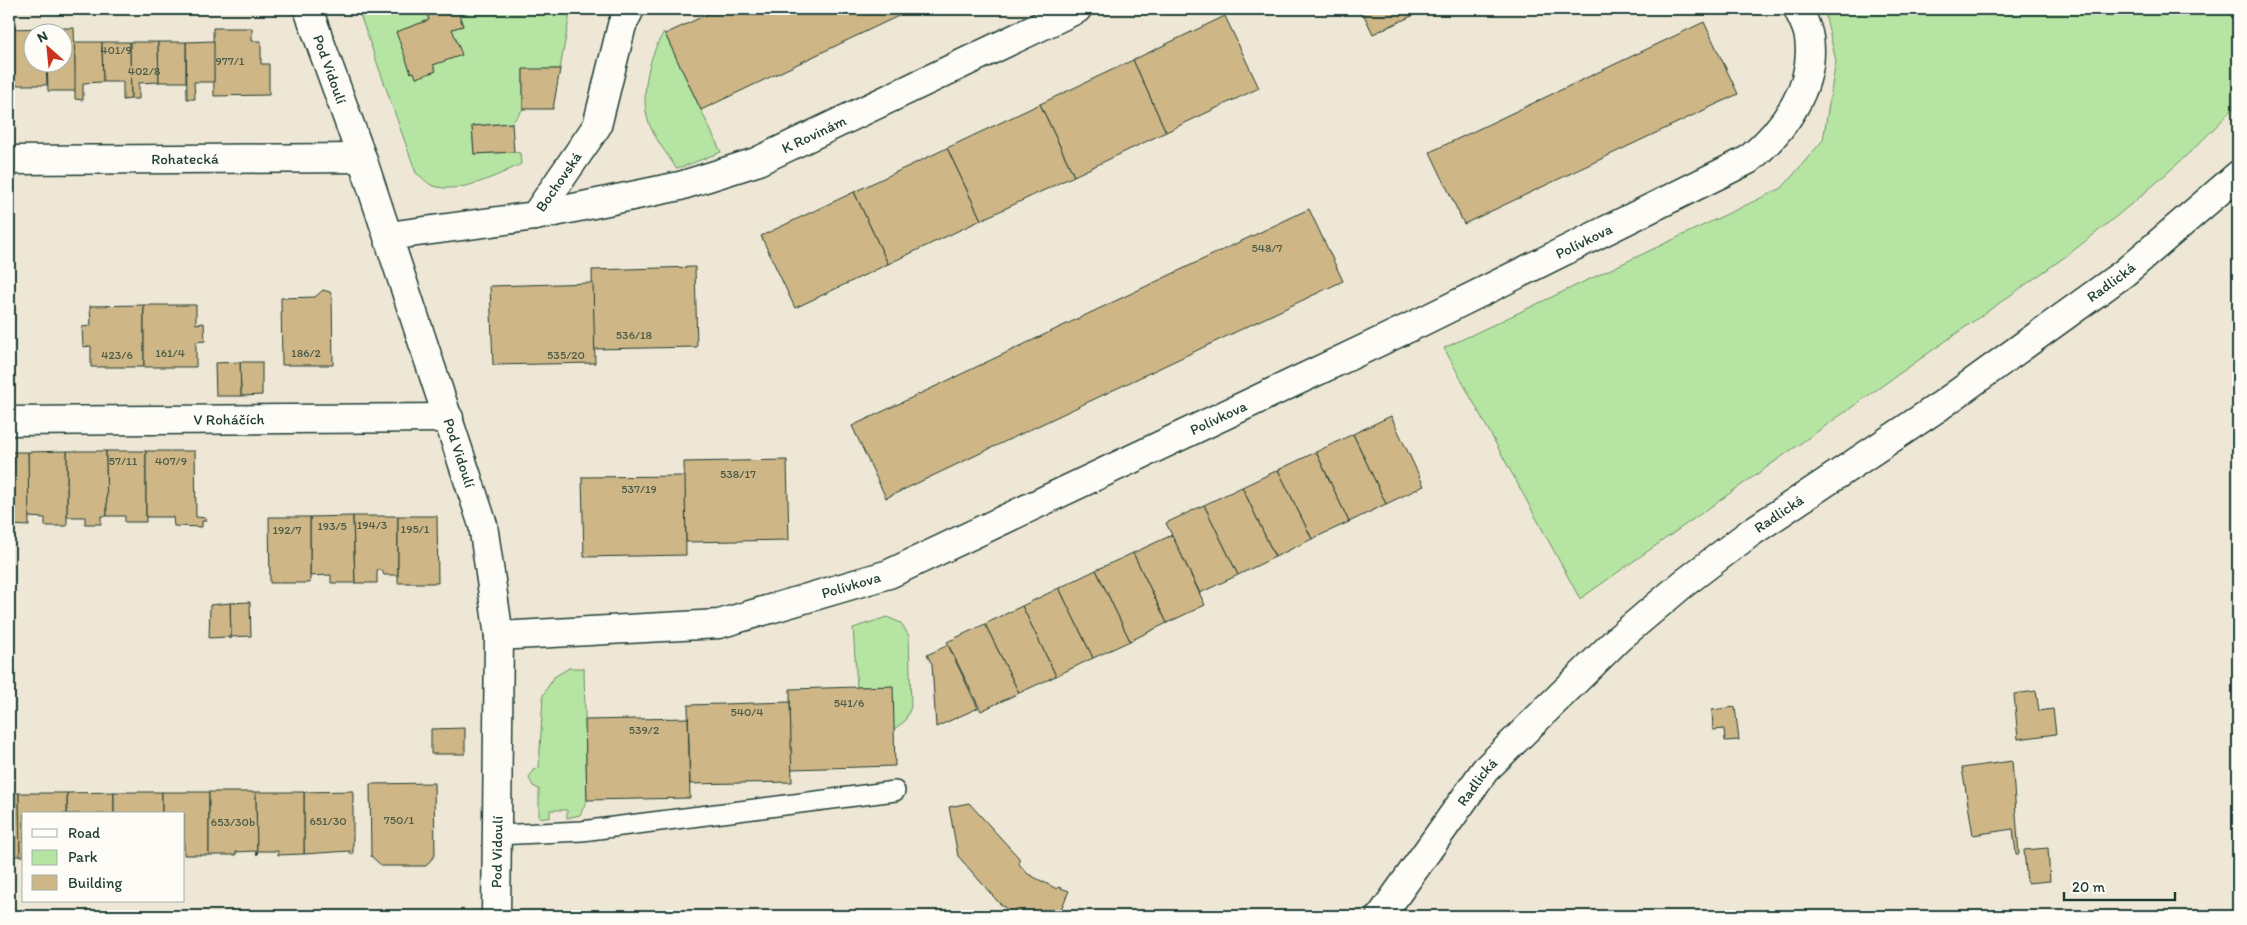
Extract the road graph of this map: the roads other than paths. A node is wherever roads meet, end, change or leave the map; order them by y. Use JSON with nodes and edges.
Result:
{"nodes":[{"id":1,"x":308,"y":9,"type":"edge"},
{"id":2,"x":630,"y":9,"type":"edge"},
{"id":3,"x":1077,"y":9,"type":"edge"},
{"id":4,"x":1798,"y":9,"type":"edge"},
{"id":5,"x":362,"y":158,"type":"junction"},
{"id":6,"x":9,"y":160,"type":"edge"},
{"id":7,"x":2238,"y":175,"type":"edge"},
{"id":8,"x":535,"y":216,"type":"junction"},
{"id":9,"x":388,"y":236,"type":"junction"},
{"id":10,"x":449,"y":418,"type":"junction"},
{"id":11,"x":9,"y":421,"type":"edge"},
{"id":12,"x":499,"y":636,"type":"junction"},
{"id":13,"x":895,"y":791,"type":"dead end"},
{"id":14,"x":497,"y":835,"type":"junction"},
{"id":15,"x":496,"y":916,"type":"edge"},
{"id":16,"x":1381,"y":916,"type":"edge"}],
"edges":[{"from":1,"to":5,"type":"street","name":"Pod Vidoulí"},
{"from":2,"to":8,"type":"street","name":"Bochovská"},
{"from":3,"to":8,"type":"street","name":"K Rovinám"},
{"from":4,"to":12,"type":"street","name":"Polívkova"},
{"from":5,"to":6,"type":"street","name":"Rohatecká"},
{"from":5,"to":9,"type":"street","name":"Pod Vidoulí"},
{"from":7,"to":16,"type":"street","name":"Radlická"},
{"from":8,"to":9,"type":"street","name":"Bochovská"},
{"from":9,"to":10,"type":"street","name":"Pod Vidoulí"},
{"from":10,"to":11,"type":"street","name":"V Roháčích"},
{"from":10,"to":12,"type":"street","name":"Pod Vidoulí"},
{"from":12,"to":14,"type":"street","name":"Pod Vidoulí"},
{"from":13,"to":14,"type":"lane"},
{"from":14,"to":15,"type":"street","name":"Pod Vidoulí"}]}
